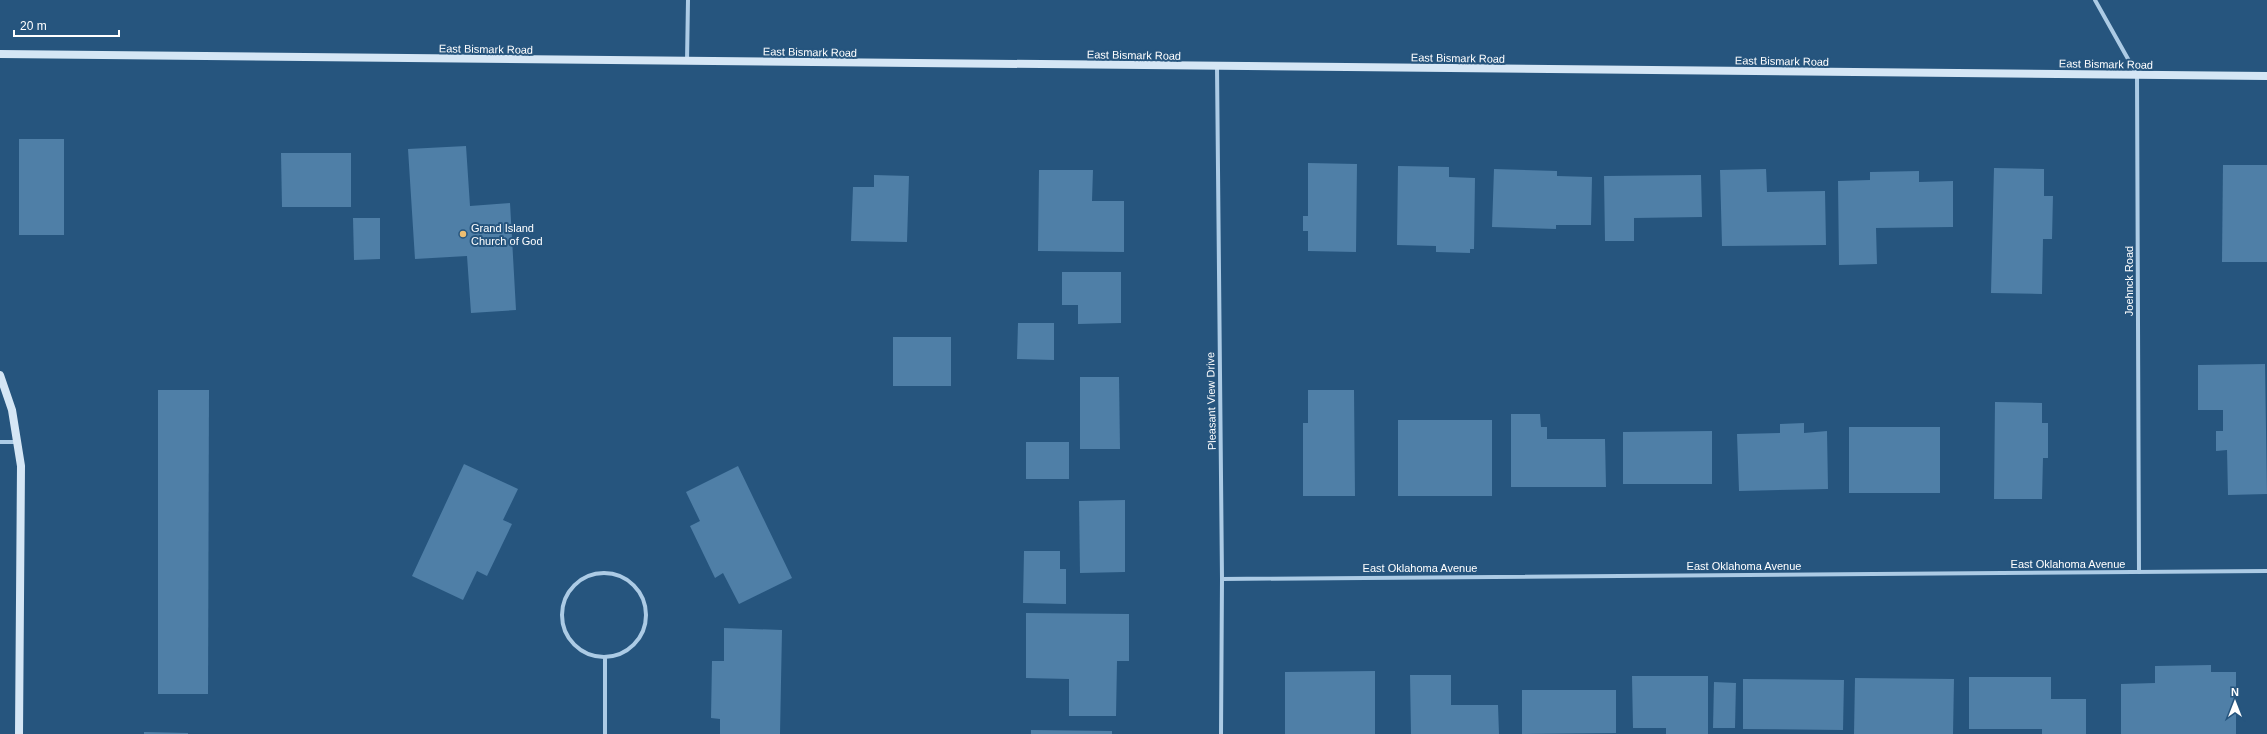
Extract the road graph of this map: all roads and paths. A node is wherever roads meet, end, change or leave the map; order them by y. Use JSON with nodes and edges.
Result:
{"nodes":[{"id":1,"x":688,"y":0,"type":"edge"},
{"id":2,"x":2095,"y":0,"type":"edge"},
{"id":3,"x":0,"y":54,"type":"edge"},
{"id":4,"x":687,"y":62,"type":"junction"},
{"id":5,"x":1217,"y":67,"type":"junction"},
{"id":6,"x":2137,"y":75,"type":"junction"},
{"id":7,"x":2267,"y":76,"type":"edge"},
{"id":8,"x":0,"y":375,"type":"edge"},
{"id":9,"x":0,"y":442,"type":"edge"},
{"id":10,"x":17,"y":442,"type":"junction"},
{"id":11,"x":2139,"y":572,"type":"junction"},
{"id":12,"x":2267,"y":572,"type":"edge"},
{"id":13,"x":1222,"y":579,"type":"junction"},
{"id":14,"x":604,"y":657,"type":"junction"},
{"id":15,"x":20,"y":734,"type":"edge"},
{"id":16,"x":605,"y":734,"type":"edge"},
{"id":17,"x":1221,"y":734,"type":"edge"}],
"edges":[{"from":1,"to":4,"type":"street"},
{"from":2,"to":6,"type":"street","name":"Joehnck Road"},
{"from":3,"to":4,"type":"street","name":"East Bismark Road"},
{"from":4,"to":5,"type":"street","name":"East Bismark Road"},
{"from":5,"to":6,"type":"street","name":"East Bismark Road"},
{"from":5,"to":13,"type":"street","name":"Pleasant View Drive"},
{"from":6,"to":7,"type":"street","name":"East Bismark Road"},
{"from":6,"to":11,"type":"street","name":"Joehnck Road"},
{"from":8,"to":10,"type":"street"},
{"from":9,"to":10,"type":"street"},
{"from":10,"to":15,"type":"street"},
{"from":11,"to":12,"type":"street","name":"East Oklahoma Avenue"},
{"from":11,"to":13,"type":"street","name":"East Oklahoma Avenue"},
{"from":13,"to":17,"type":"street","name":"Pleasant View Drive"},
{"from":14,"to":14,"type":"street"},
{"from":14,"to":16,"type":"street"}]}
